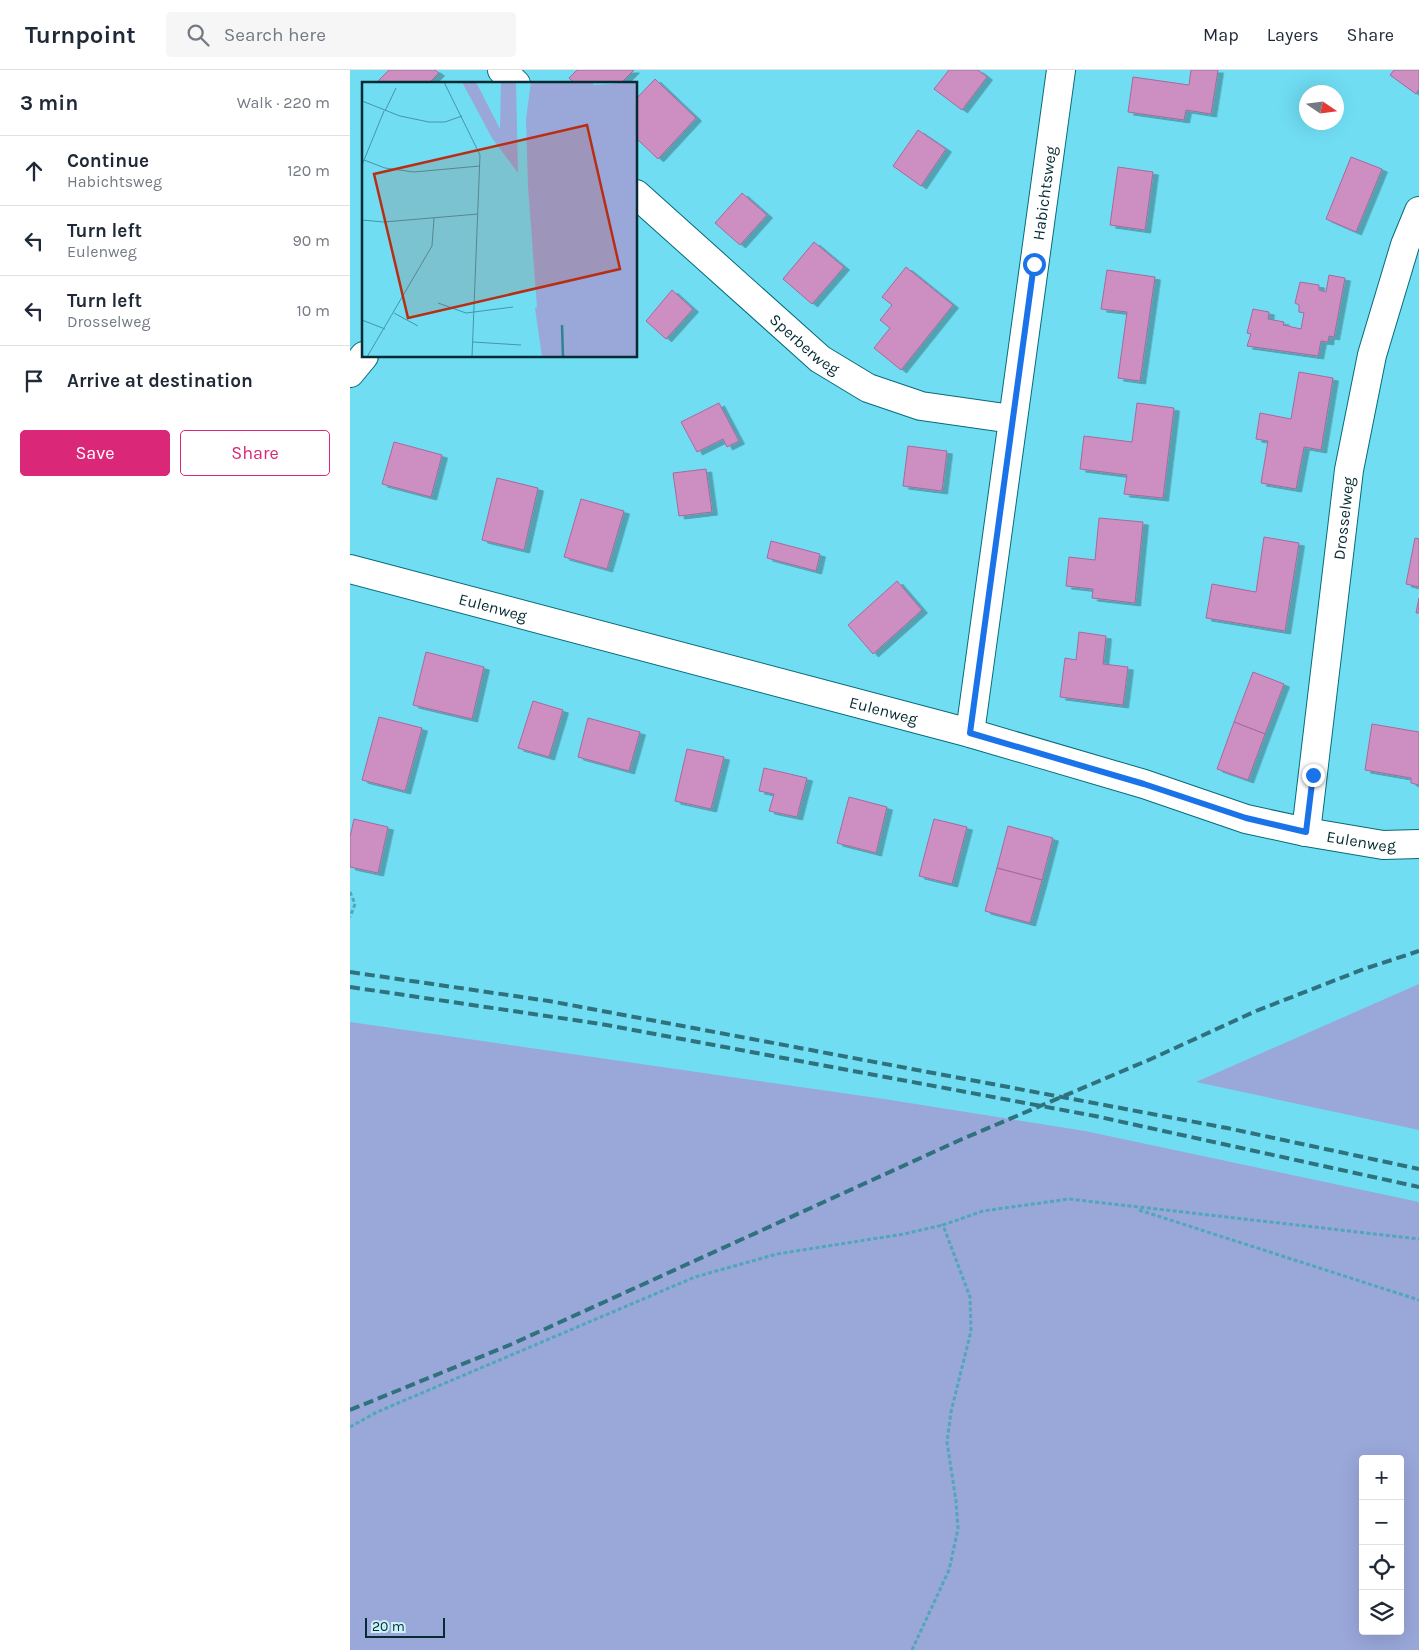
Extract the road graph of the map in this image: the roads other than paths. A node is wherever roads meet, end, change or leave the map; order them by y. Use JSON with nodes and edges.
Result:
{"nodes":[{"id":1,"x":502,"y":70,"type":"edge"},
{"id":2,"x":1061,"y":70,"type":"edge"},
{"id":3,"x":514,"y":82,"type":"edge"},
{"id":4,"x":638,"y":196,"type":"edge"},
{"id":5,"x":1419,"y":211,"type":"edge"},
{"id":6,"x":362,"y":358,"type":"edge"},
{"id":7,"x":350,"y":373,"type":"edge"},
{"id":8,"x":1012,"y":419,"type":"junction"},
{"id":9,"x":350,"y":569,"type":"edge"},
{"id":10,"x":970,"y":733,"type":"junction"},
{"id":11,"x":1306,"y":832,"type":"junction"},
{"id":12,"x":1419,"y":844,"type":"edge"}],
"edges":[{"from":1,"to":3,"type":"street"},
{"from":2,"to":8,"type":"street","name":"Habichtsweg"},
{"from":4,"to":8,"type":"street","name":"Sperberweg"},
{"from":5,"to":11,"type":"street","name":"Drosselweg"},
{"from":6,"to":7,"type":"street"},
{"from":8,"to":10,"type":"street","name":"Habichtsweg"},
{"from":9,"to":10,"type":"street","name":"Eulenweg"},
{"from":10,"to":11,"type":"street","name":"Eulenweg"},
{"from":11,"to":12,"type":"street","name":"Eulenweg"}]}
